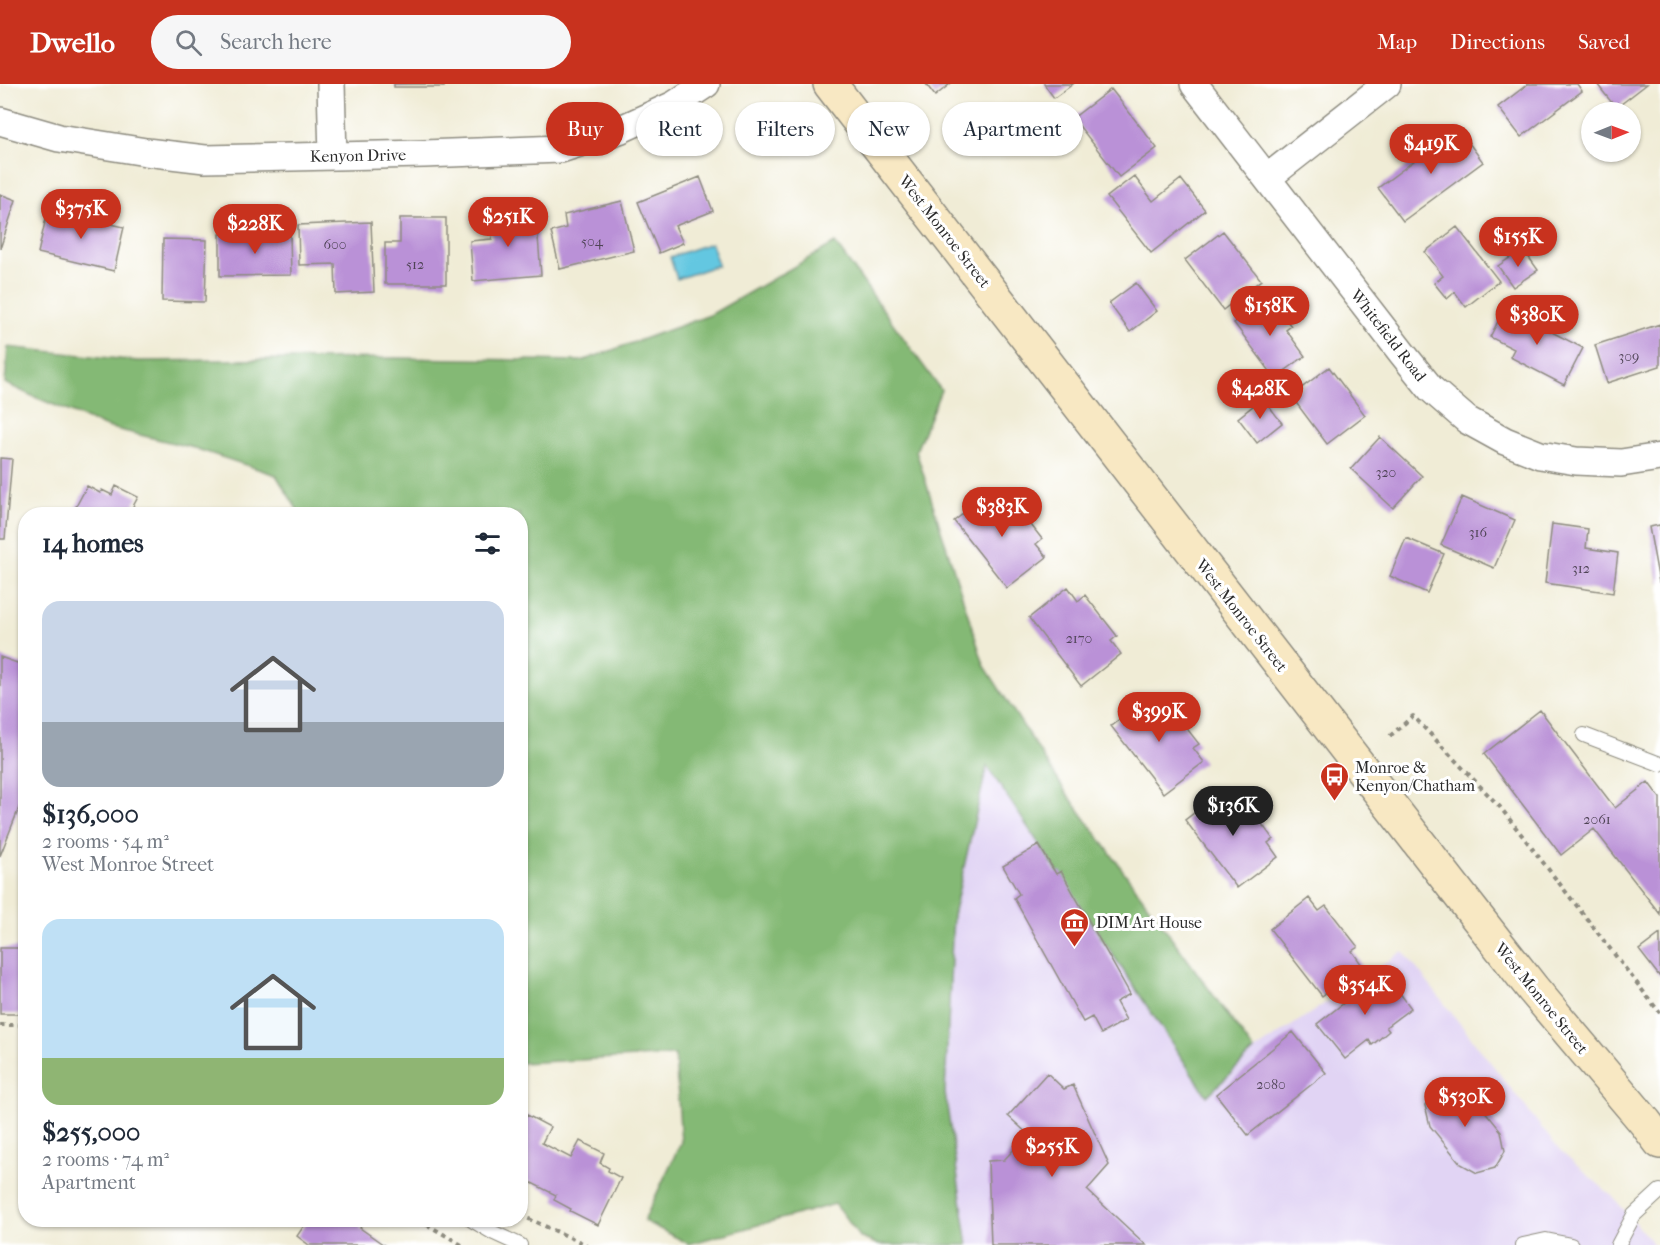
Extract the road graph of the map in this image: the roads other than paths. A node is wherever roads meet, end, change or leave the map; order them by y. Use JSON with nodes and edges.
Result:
{"nodes":[{"id":1,"x":331,"y":84,"type":"edge"},
{"id":2,"x":706,"y":84,"type":"edge"},
{"id":3,"x":830,"y":84,"type":"edge"},
{"id":4,"x":1194,"y":84,"type":"edge"},
{"id":5,"x":1387,"y":84,"type":"edge"},
{"id":6,"x":0,"y":121,"type":"edge"},
{"id":7,"x":333,"y":156,"type":"junction"},
{"id":8,"x":1267,"y":178,"type":"junction"},
{"id":9,"x":1660,"y":457,"type":"edge"},
{"id":10,"x":1584,"y":735,"type":"dead end"},
{"id":11,"x":1660,"y":764,"type":"edge"},
{"id":12,"x":1653,"y":1127,"type":"edge"},
{"id":13,"x":1660,"y":1191,"type":"edge"},
{"id":14,"x":484,"y":1227,"type":"edge"},
{"id":15,"x":520,"y":1245,"type":"edge"},
{"id":16,"x":1522,"y":1245,"type":"edge"},
{"id":17,"x":1571,"y":1245,"type":"edge"},
{"id":18,"x":1618,"y":1245,"type":"edge"}],
"edges":[{"from":1,"to":7,"type":"street"},
{"from":2,"to":7,"type":"street","name":"Kenyon Drive"},
{"from":3,"to":12,"type":"street","name":"West Monroe Street"},
{"from":4,"to":8,"type":"street","name":"Whitefield Road"},
{"from":5,"to":8,"type":"street"},
{"from":6,"to":7,"type":"street","name":"Kenyon Drive"},
{"from":8,"to":9,"type":"street","name":"Whitefield Road"},
{"from":10,"to":11,"type":"lane"},
{"from":13,"to":18,"type":"lane"},
{"from":14,"to":15,"type":"lane"},
{"from":16,"to":17,"type":"lane"}]}
